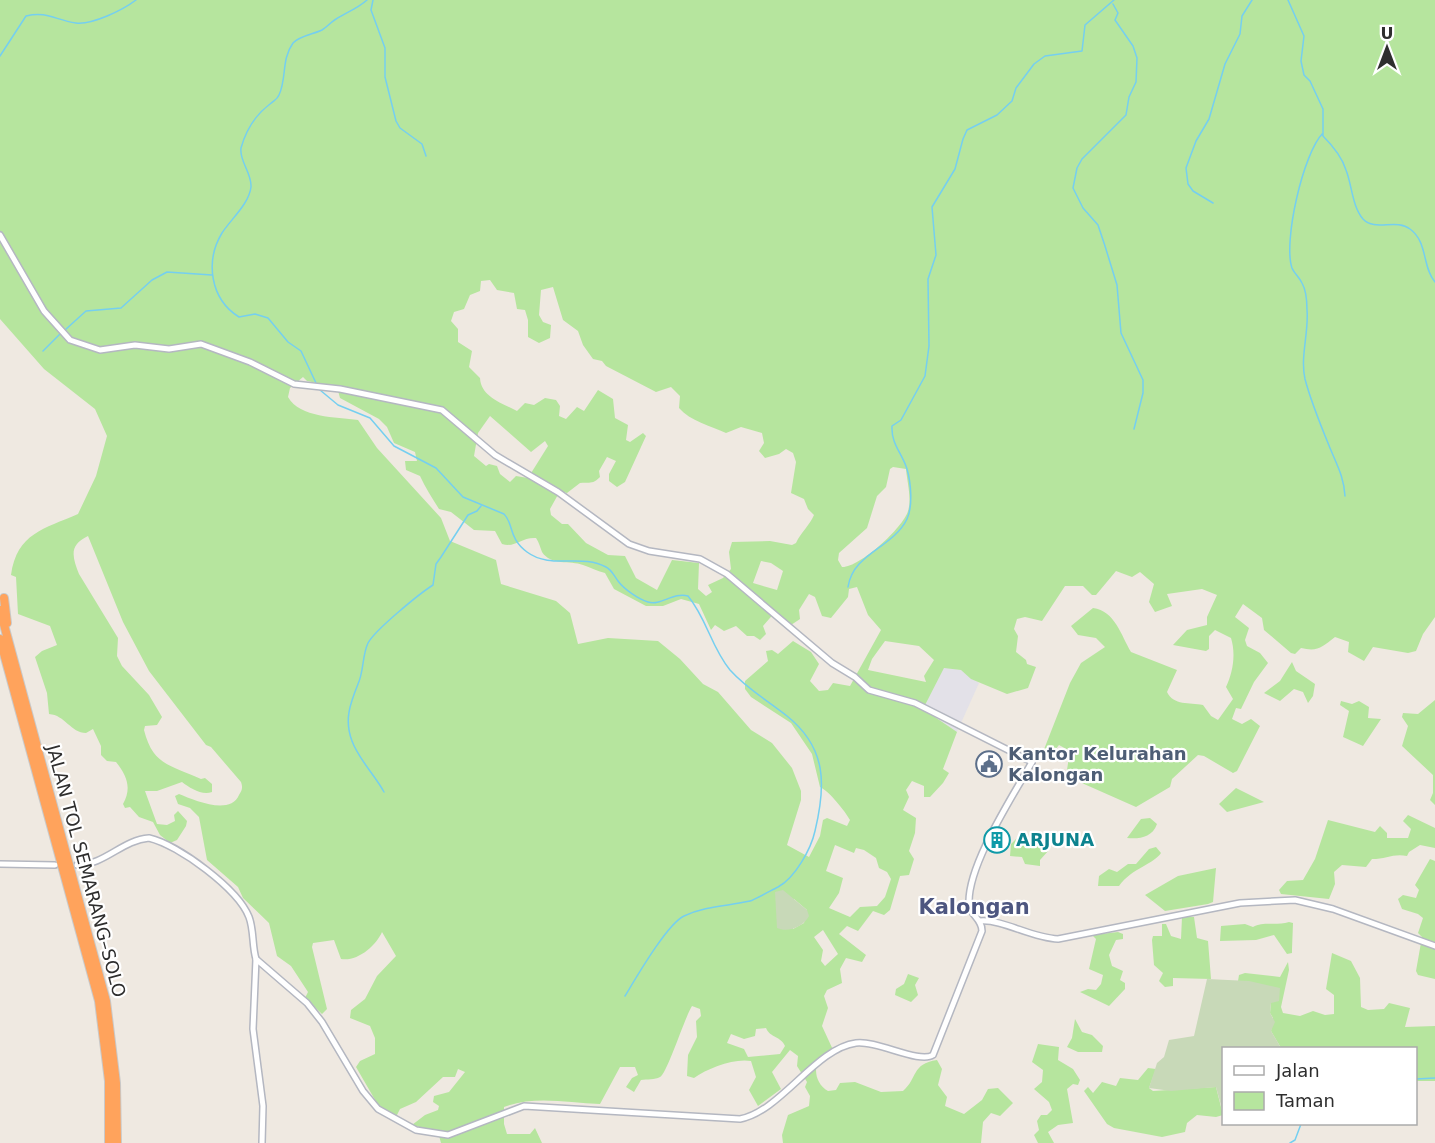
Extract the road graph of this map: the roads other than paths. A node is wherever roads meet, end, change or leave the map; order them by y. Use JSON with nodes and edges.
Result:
{"nodes":[{"id":1,"x":0,"y":235,"type":"edge"},
{"id":2,"x":4,"y":598,"type":"dead end"},
{"id":3,"x":0,"y":610,"type":"edge"},
{"id":4,"x":0,"y":639,"type":"edge"},
{"id":5,"x":10,"y":646,"type":"junction"},
{"id":6,"x":9,"y":691,"type":"dead end"},
{"id":7,"x":18,"y":706,"type":"junction"},
{"id":8,"x":0,"y":864,"type":"edge"},
{"id":9,"x":56,"y":865,"type":"dead end"},
{"id":10,"x":77,"y":865,"type":"dead end"},
{"id":11,"x":981,"y":921,"type":"junction"},
{"id":12,"x":1435,"y":945,"type":"edge"},
{"id":13,"x":256,"y":959,"type":"junction"},
{"id":14,"x":263,"y":966,"type":"junction"},
{"id":15,"x":256,"y":968,"type":"junction"},
{"id":16,"x":109,"y":1143,"type":"edge"},
{"id":17,"x":117,"y":1143,"type":"edge"},
{"id":18,"x":262,"y":1143,"type":"edge"}],
"edges":[{"from":1,"to":11,"type":"street"},
{"from":2,"to":5,"type":"highway"},
{"from":3,"to":5,"type":"highway","name":"JALAN TOL SEMARANG–SOLO"},
{"from":4,"to":7,"type":"highway","name":"JALAN TOL SEMARANG–SOLO"},
{"from":5,"to":17,"type":"highway","name":"JALAN TOL SEMARANG–SOLO"},
{"from":6,"to":7,"type":"highway"},
{"from":7,"to":16,"type":"highway","name":"JALAN TOL SEMARANG–SOLO"},
{"from":8,"to":9,"type":"street"},
{"from":10,"to":13,"type":"street"},
{"from":11,"to":12,"type":"street"},
{"from":11,"to":14,"type":"street"},
{"from":13,"to":14,"type":"street"},
{"from":13,"to":15,"type":"street"},
{"from":14,"to":15,"type":"street"},
{"from":15,"to":18,"type":"street"}]}
